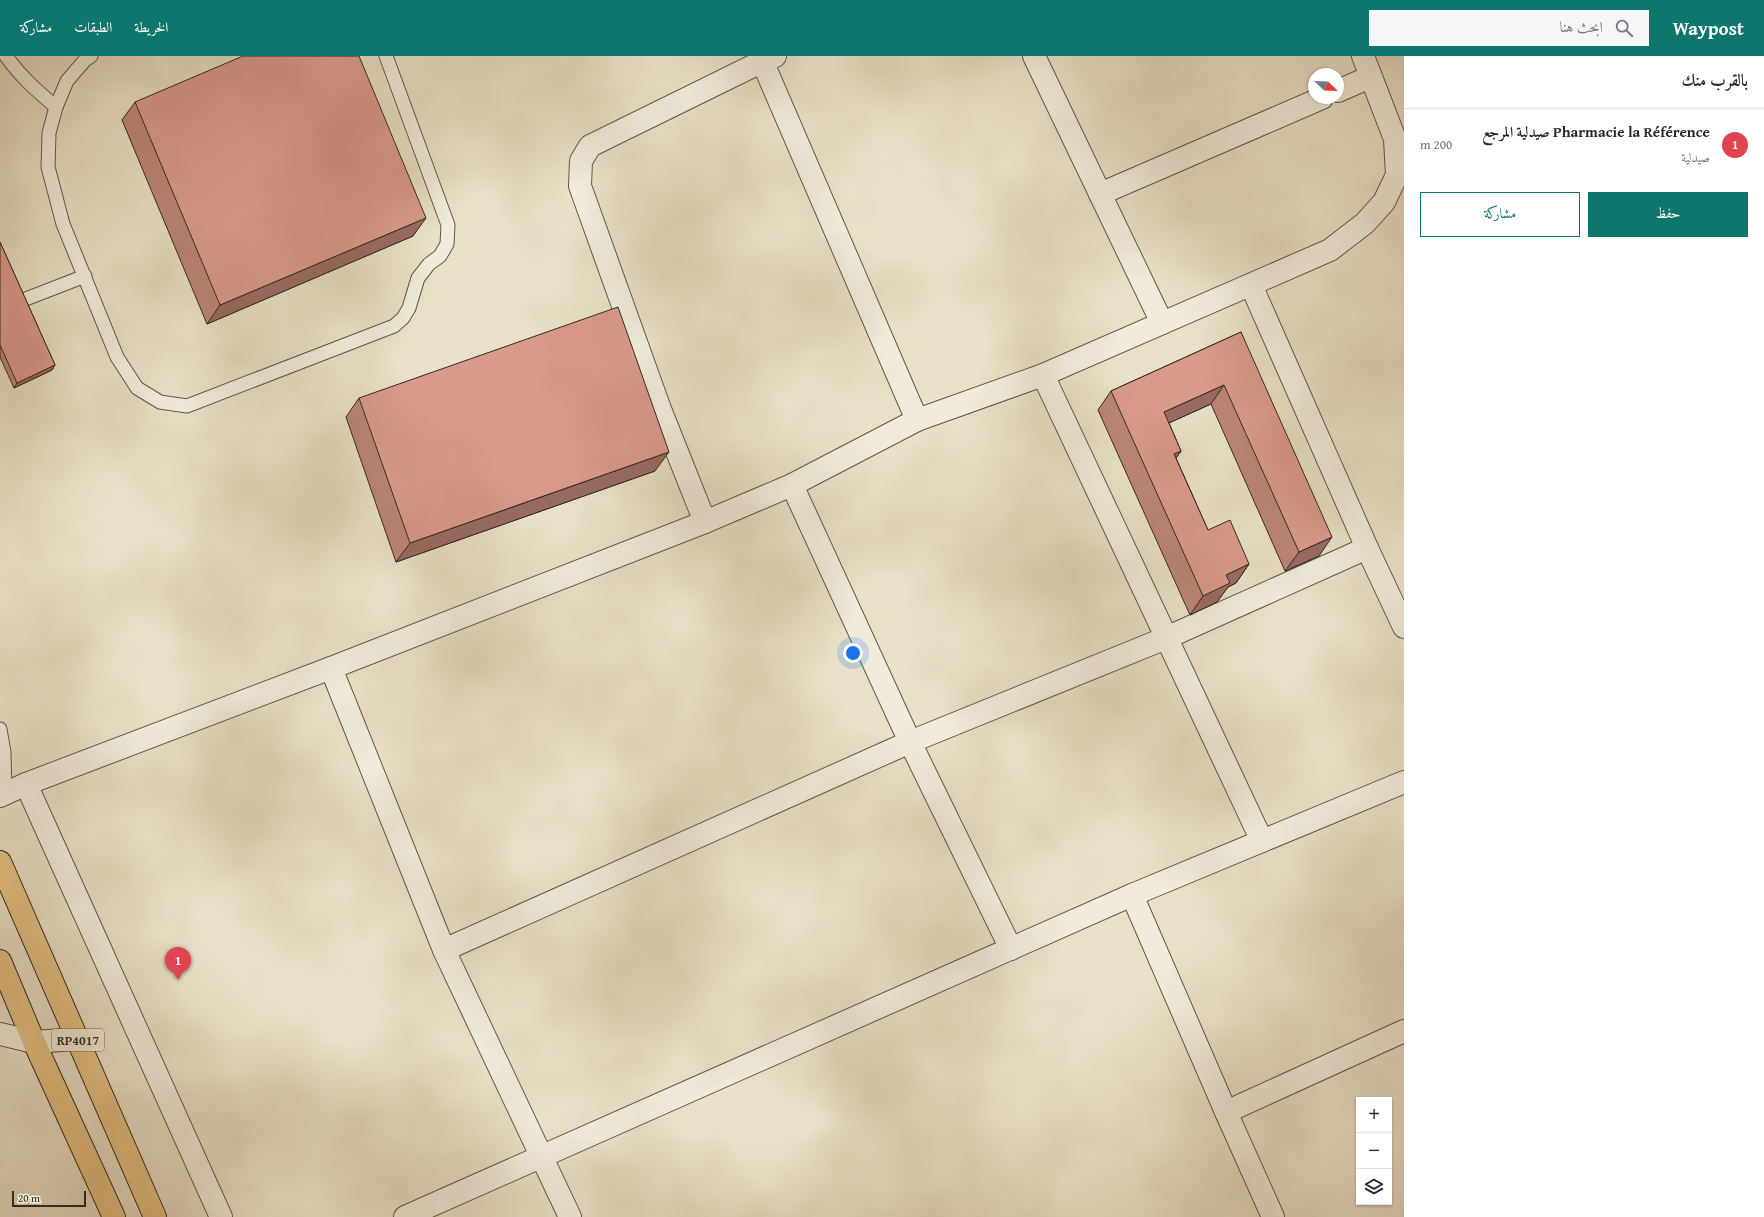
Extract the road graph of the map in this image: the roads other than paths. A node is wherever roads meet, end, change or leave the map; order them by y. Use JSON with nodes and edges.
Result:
{"nodes":[{"id":1,"x":6,"y":56,"type":"edge"},
{"id":2,"x":91,"y":56,"type":"edge"},
{"id":3,"x":386,"y":56,"type":"edge"},
{"id":4,"x":1034,"y":56,"type":"edge"},
{"id":5,"x":1364,"y":56,"type":"edge"},
{"id":6,"x":766,"y":58,"type":"edge"},
{"id":7,"x":1370,"y":77,"type":"junction"},
{"id":8,"x":1344,"y":88,"type":"edge"},
{"id":9,"x":1308,"y":104,"type":"edge"},
{"id":10,"x":56,"y":107,"type":"junction"},
{"id":11,"x":1100,"y":194,"type":"junction"},
{"id":12,"x":85,"y":276,"type":"junction"},
{"id":13,"x":1250,"y":285,"type":"junction"},
{"id":14,"x":0,"y":309,"type":"edge"},
{"id":15,"x":1162,"y":324,"type":"junction"},
{"id":16,"x":1043,"y":375,"type":"junction"},
{"id":17,"x":917,"y":420,"type":"junction"},
{"id":18,"x":792,"y":485,"type":"junction"},
{"id":19,"x":705,"y":522,"type":"junction"},
{"id":20,"x":1367,"y":548,"type":"junction"},
{"id":21,"x":1404,"y":626,"type":"edge"},
{"id":22,"x":1166,"y":638,"type":"junction"},
{"id":23,"x":331,"y":668,"type":"junction"},
{"id":24,"x":0,"y":729,"type":"edge"},
{"id":25,"x":910,"y":742,"type":"junction"},
{"id":26,"x":1404,"y":782,"type":"edge"},
{"id":27,"x":26,"y":784,"type":"junction"},
{"id":28,"x":3,"y":795,"type":"edge"},
{"id":29,"x":1262,"y":841,"type":"junction"},
{"id":30,"x":0,"y":862,"type":"edge"},
{"id":31,"x":1132,"y":895,"type":"junction"},
{"id":32,"x":1011,"y":949,"type":"junction"},
{"id":33,"x":444,"y":950,"type":"junction"},
{"id":34,"x":0,"y":961,"type":"edge"},
{"id":35,"x":1404,"y":1031,"type":"edge"},
{"id":36,"x":0,"y":1034,"type":"edge"},
{"id":37,"x":77,"y":1038,"type":"junction"},
{"id":38,"x":34,"y":1042,"type":"junction"},
{"id":39,"x":1226,"y":1112,"type":"junction"},
{"id":40,"x":542,"y":1156,"type":"junction"},
{"id":41,"x":114,"y":1217,"type":"edge"},
{"id":42,"x":155,"y":1217,"type":"edge"},
{"id":43,"x":221,"y":1217,"type":"edge"},
{"id":44,"x":405,"y":1217,"type":"edge"},
{"id":45,"x":570,"y":1217,"type":"edge"},
{"id":46,"x":1272,"y":1217,"type":"edge"}],
"edges":[{"from":1,"to":10,"type":"lane"},
{"from":2,"to":10,"type":"lane"},
{"from":3,"to":12,"type":"lane"},
{"from":4,"to":11,"type":"street"},
{"from":5,"to":7,"type":"street"},
{"from":6,"to":17,"type":"street"},
{"from":6,"to":19,"type":"street"},
{"from":7,"to":8,"type":"street"},
{"from":7,"to":13,"type":"street"},
{"from":9,"to":11,"type":"street"},
{"from":10,"to":12,"type":"lane"},
{"from":11,"to":15,"type":"street"},
{"from":12,"to":14,"type":"lane"},
{"from":13,"to":15,"type":"street"},
{"from":13,"to":20,"type":"street"},
{"from":15,"to":16,"type":"street"},
{"from":16,"to":17,"type":"street"},
{"from":16,"to":22,"type":"street"},
{"from":17,"to":18,"type":"street"},
{"from":18,"to":19,"type":"street"},
{"from":18,"to":25,"type":"street"},
{"from":19,"to":23,"type":"street"},
{"from":20,"to":21,"type":"street"},
{"from":20,"to":22,"type":"street"},
{"from":22,"to":25,"type":"street"},
{"from":22,"to":29,"type":"street"},
{"from":23,"to":27,"type":"street"},
{"from":23,"to":33,"type":"street"},
{"from":24,"to":28,"type":"lane"},
{"from":25,"to":32,"type":"street"},
{"from":25,"to":33,"type":"street"},
{"from":26,"to":29,"type":"street"},
{"from":27,"to":28,"type":"street"},
{"from":27,"to":43,"type":"street"},
{"from":29,"to":31,"type":"street"},
{"from":30,"to":37,"type":"main road","number":"RP4017"},
{"from":31,"to":32,"type":"street"},
{"from":31,"to":39,"type":"street"},
{"from":32,"to":40,"type":"street"},
{"from":33,"to":40,"type":"street"},
{"from":34,"to":38,"type":"main road","number":"RP4017"},
{"from":35,"to":39,"type":"street"},
{"from":36,"to":38,"type":"street"},
{"from":37,"to":38,"type":"street"},
{"from":37,"to":42,"type":"main road","number":"RP4017"},
{"from":38,"to":41,"type":"main road","number":"RP4017"},
{"from":39,"to":46,"type":"street"},
{"from":40,"to":44,"type":"street"},
{"from":40,"to":45,"type":"street"}]}
